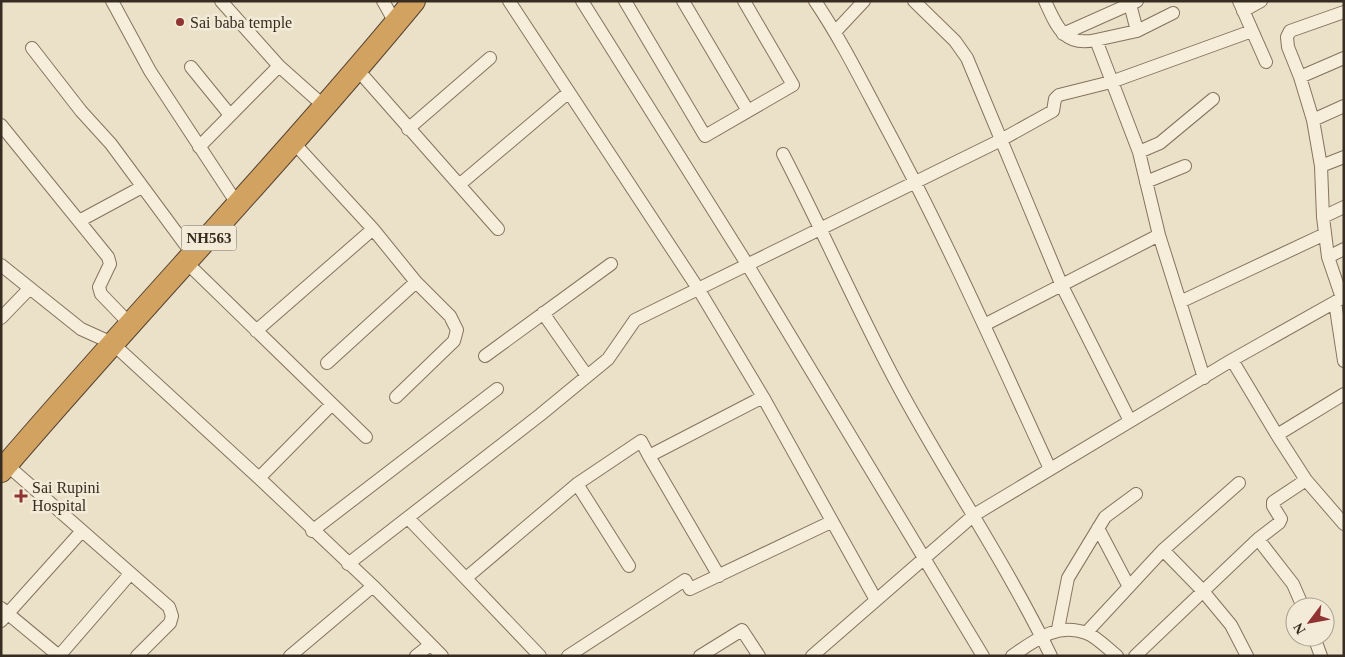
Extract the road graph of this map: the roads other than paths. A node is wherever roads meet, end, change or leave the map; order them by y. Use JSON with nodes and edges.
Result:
{"nodes":[{"id":1,"x":112,"y":1,"type":"edge"},
{"id":2,"x":221,"y":1,"type":"edge"},
{"id":3,"x":383,"y":1,"type":"edge"},
{"id":4,"x":414,"y":1,"type":"edge"},
{"id":5,"x":509,"y":1,"type":"edge"},
{"id":6,"x":582,"y":1,"type":"edge"},
{"id":7,"x":625,"y":1,"type":"edge"},
{"id":8,"x":683,"y":1,"type":"edge"},
{"id":9,"x":744,"y":1,"type":"edge"},
{"id":10,"x":815,"y":1,"type":"edge"},
{"id":11,"x":864,"y":1,"type":"edge"},
{"id":12,"x":914,"y":1,"type":"edge"},
{"id":13,"x":1261,"y":1,"type":"edge"},
{"id":14,"x":1050,"y":3,"type":"edge"},
{"id":15,"x":1134,"y":3,"type":"edge"},
{"id":16,"x":1241,"y":6,"type":"edge"},
{"id":17,"x":1344,"y":12,"type":"edge"},
{"id":18,"x":1173,"y":13,"type":"dead end"},
{"id":19,"x":396,"y":24,"type":"junction"},
{"id":20,"x":1137,"y":31,"type":"junction"},
{"id":21,"x":1252,"y":31,"type":"junction"},
{"id":22,"x":835,"y":32,"type":"junction"},
{"id":23,"x":1063,"y":34,"type":"junction"},
{"id":24,"x":1096,"y":40,"type":"junction"},
{"id":25,"x":32,"y":48,"type":"dead end"},
{"id":26,"x":490,"y":58,"type":"dead end"},
{"id":27,"x":1344,"y":58,"type":"edge"},
{"id":28,"x":1266,"y":62,"type":"dead end"},
{"id":29,"x":279,"y":66,"type":"junction"},
{"id":30,"x":191,"y":67,"type":"dead end"},
{"id":31,"x":357,"y":69,"type":"junction"},
{"id":32,"x":1300,"y":77,"type":"junction"},
{"id":33,"x":1111,"y":82,"type":"junction"},
{"id":34,"x":569,"y":92,"type":"junction"},
{"id":35,"x":1213,"y":99,"type":"dead end"},
{"id":36,"x":1344,"y":106,"type":"edge"},
{"id":37,"x":325,"y":107,"type":"junction"},
{"id":38,"x":748,"y":111,"type":"junction"},
{"id":39,"x":230,"y":115,"type":"junction"},
{"id":40,"x":1312,"y":120,"type":"junction"},
{"id":41,"x":1,"y":125,"type":"edge"},
{"id":42,"x":408,"y":129,"type":"junction"},
{"id":43,"x":999,"y":141,"type":"junction"},
{"id":44,"x":294,"y":143,"type":"junction"},
{"id":45,"x":199,"y":147,"type":"junction"},
{"id":46,"x":1139,"y":152,"type":"junction"},
{"id":47,"x":783,"y":154,"type":"dead end"},
{"id":48,"x":1344,"y":157,"type":"edge"},
{"id":49,"x":1184,"y":166,"type":"dead end"},
{"id":50,"x":1321,"y":166,"type":"junction"},
{"id":51,"x":915,"y":182,"type":"junction"},
{"id":52,"x":1146,"y":182,"type":"junction"},
{"id":53,"x":459,"y":186,"type":"junction"},
{"id":54,"x":142,"y":187,"type":"junction"},
{"id":55,"x":238,"y":205,"type":"junction"},
{"id":56,"x":1344,"y":207,"type":"edge"},
{"id":57,"x":1323,"y":217,"type":"junction"},
{"id":58,"x":79,"y":220,"type":"junction"},
{"id":59,"x":821,"y":227,"type":"junction"},
{"id":60,"x":373,"y":229,"type":"junction"},
{"id":61,"x":498,"y":229,"type":"dead end"},
{"id":62,"x":1326,"y":234,"type":"junction"},
{"id":63,"x":1159,"y":235,"type":"junction"},
{"id":64,"x":1344,"y":249,"type":"edge"},
{"id":65,"x":1328,"y":257,"type":"junction"},
{"id":66,"x":190,"y":259,"type":"junction"},
{"id":67,"x":611,"y":264,"type":"dead end"},
{"id":68,"x":747,"y":264,"type":"junction"},
{"id":69,"x":1,"y":265,"type":"edge"},
{"id":70,"x":416,"y":282,"type":"junction"},
{"id":71,"x":1062,"y":286,"type":"junction"},
{"id":72,"x":29,"y":290,"type":"junction"},
{"id":73,"x":700,"y":290,"type":"junction"},
{"id":74,"x":1340,"y":299,"type":"edge"},
{"id":75,"x":1180,"y":302,"type":"junction"},
{"id":76,"x":543,"y":313,"type":"junction"},
{"id":77,"x":1,"y":318,"type":"edge"},
{"id":78,"x":129,"y":323,"type":"junction"},
{"id":79,"x":984,"y":325,"type":"junction"},
{"id":80,"x":256,"y":331,"type":"junction"},
{"id":81,"x":112,"y":343,"type":"junction"},
{"id":82,"x":485,"y":356,"type":"dead end"},
{"id":83,"x":1232,"y":360,"type":"junction"},
{"id":84,"x":1344,"y":361,"type":"edge"},
{"id":85,"x":327,"y":362,"type":"dead end"},
{"id":86,"x":587,"y":376,"type":"junction"},
{"id":87,"x":1204,"y":378,"type":"junction"},
{"id":88,"x":497,"y":389,"type":"dead end"},
{"id":89,"x":1344,"y":394,"type":"edge"},
{"id":90,"x":396,"y":397,"type":"dead end"},
{"id":91,"x":763,"y":397,"type":"junction"},
{"id":92,"x":332,"y":404,"type":"junction"},
{"id":93,"x":1130,"y":421,"type":"junction"},
{"id":94,"x":1277,"y":436,"type":"junction"},
{"id":95,"x":366,"y":437,"type":"dead end"},
{"id":96,"x":649,"y":456,"type":"junction"},
{"id":97,"x":4,"y":468,"type":"edge"},
{"id":98,"x":1050,"y":469,"type":"junction"},
{"id":99,"x":259,"y":478,"type":"junction"},
{"id":100,"x":1306,"y":480,"type":"junction"},
{"id":101,"x":1239,"y":483,"type":"dead end"},
{"id":102,"x":577,"y":484,"type":"junction"},
{"id":103,"x":1136,"y":494,"type":"dead end"},
{"id":104,"x":974,"y":515,"type":"junction"},
{"id":105,"x":408,"y":518,"type":"junction"},
{"id":106,"x":831,"y":522,"type":"junction"},
{"id":107,"x":1344,"y":524,"type":"edge"},
{"id":108,"x":1098,"y":528,"type":"junction"},
{"id":109,"x":312,"y":531,"type":"junction"},
{"id":110,"x":81,"y":532,"type":"junction"},
{"id":111,"x":1258,"y":539,"type":"junction"},
{"id":112,"x":1164,"y":550,"type":"junction"},
{"id":113,"x":925,"y":557,"type":"junction"},
{"id":114,"x":348,"y":564,"type":"junction"},
{"id":115,"x":629,"y":566,"type":"dead end"},
{"id":116,"x":130,"y":574,"type":"junction"},
{"id":117,"x":719,"y":576,"type":"junction"},
{"id":118,"x":466,"y":578,"type":"junction"},
{"id":119,"x":1128,"y":585,"type":"junction"},
{"id":120,"x":373,"y":586,"type":"junction"},
{"id":121,"x":1202,"y":590,"type":"junction"},
{"id":122,"x":1299,"y":597,"type":"edge"},
{"id":123,"x":876,"y":600,"type":"junction"},
{"id":124,"x":3,"y":614,"type":"edge"},
{"id":125,"x":1058,"y":629,"type":"junction"},
{"id":126,"x":1086,"y":633,"type":"junction"},
{"id":127,"x":1041,"y":636,"type":"junction"},
{"id":128,"x":430,"y":645,"type":"junction"},
{"id":129,"x":978,"y":654,"type":"edge"},
{"id":130,"x":57,"y":655,"type":"edge"},
{"id":131,"x":137,"y":656,"type":"edge"},
{"id":132,"x":290,"y":656,"type":"edge"},
{"id":133,"x":416,"y":656,"type":"edge"},
{"id":134,"x":442,"y":656,"type":"edge"},
{"id":135,"x":540,"y":656,"type":"edge"},
{"id":136,"x":568,"y":656,"type":"edge"},
{"id":137,"x":700,"y":656,"type":"edge"},
{"id":138,"x":759,"y":656,"type":"edge"},
{"id":139,"x":812,"y":656,"type":"edge"},
{"id":140,"x":1012,"y":656,"type":"edge"},
{"id":141,"x":1051,"y":656,"type":"edge"},
{"id":142,"x":1117,"y":656,"type":"edge"},
{"id":143,"x":1135,"y":656,"type":"edge"},
{"id":144,"x":1247,"y":656,"type":"edge"}],
"edges":[{"from":1,"to":45,"type":"street"},
{"from":2,"to":29,"type":"street"},
{"from":3,"to":19,"type":"street"},
{"from":4,"to":19,"type":"highway","number":"NH563"},
{"from":5,"to":34,"type":"street"},
{"from":6,"to":68,"type":"street"},
{"from":7,"to":38,"type":"street"},
{"from":8,"to":38,"type":"street"},
{"from":9,"to":38,"type":"street"},
{"from":10,"to":22,"type":"street"},
{"from":11,"to":22,"type":"street"},
{"from":12,"to":43,"type":"street"},
{"from":13,"to":16,"type":"street"},
{"from":14,"to":23,"type":"street"},
{"from":15,"to":20,"type":"street"},
{"from":15,"to":23,"type":"street"},
{"from":16,"to":21,"type":"street"},
{"from":17,"to":32,"type":"street"},
{"from":18,"to":20,"type":"street"},
{"from":19,"to":31,"type":"highway","number":"NH563"},
{"from":20,"to":24,"type":"street"},
{"from":21,"to":28,"type":"street"},
{"from":21,"to":33,"type":"street"},
{"from":22,"to":51,"type":"street"},
{"from":23,"to":24,"type":"street"},
{"from":24,"to":33,"type":"street"},
{"from":25,"to":54,"type":"street"},
{"from":26,"to":42,"type":"street"},
{"from":27,"to":32,"type":"street"},
{"from":29,"to":37,"type":"street"},
{"from":29,"to":39,"type":"street"},
{"from":30,"to":39,"type":"street"},
{"from":31,"to":37,"type":"highway","number":"NH563"},
{"from":31,"to":42,"type":"street"},
{"from":32,"to":40,"type":"street"},
{"from":33,"to":43,"type":"street"},
{"from":33,"to":46,"type":"street"},
{"from":34,"to":53,"type":"street"},
{"from":34,"to":73,"type":"street"},
{"from":35,"to":46,"type":"street"},
{"from":36,"to":40,"type":"street"},
{"from":37,"to":44,"type":"highway","number":"NH563"},
{"from":39,"to":45,"type":"street"},
{"from":40,"to":50,"type":"street"},
{"from":41,"to":58,"type":"street"},
{"from":42,"to":53,"type":"street"},
{"from":43,"to":51,"type":"street"},
{"from":43,"to":71,"type":"street"},
{"from":44,"to":55,"type":"highway","number":"NH563"},
{"from":44,"to":60,"type":"street"},
{"from":45,"to":55,"type":"street"},
{"from":46,"to":52,"type":"street"},
{"from":47,"to":59,"type":"street"},
{"from":48,"to":50,"type":"street"},
{"from":49,"to":52,"type":"street"},
{"from":50,"to":57,"type":"street"},
{"from":51,"to":59,"type":"street"},
{"from":51,"to":79,"type":"street"},
{"from":52,"to":63,"type":"street"},
{"from":53,"to":61,"type":"street"},
{"from":54,"to":58,"type":"street"},
{"from":54,"to":66,"type":"street"},
{"from":55,"to":66,"type":"highway","number":"NH563"},
{"from":56,"to":57,"type":"street"},
{"from":57,"to":62,"type":"street"},
{"from":58,"to":78,"type":"street"},
{"from":59,"to":68,"type":"street"},
{"from":59,"to":104,"type":"street"},
{"from":60,"to":70,"type":"street"},
{"from":60,"to":80,"type":"street"},
{"from":62,"to":65,"type":"street"},
{"from":62,"to":75,"type":"street"},
{"from":63,"to":71,"type":"street"},
{"from":63,"to":75,"type":"street"},
{"from":64,"to":65,"type":"street"},
{"from":65,"to":74,"type":"street"},
{"from":66,"to":78,"type":"highway","number":"NH563"},
{"from":66,"to":80,"type":"street"},
{"from":67,"to":76,"type":"street"},
{"from":68,"to":73,"type":"street"},
{"from":68,"to":113,"type":"street"},
{"from":69,"to":72,"type":"street"},
{"from":70,"to":85,"type":"street"},
{"from":70,"to":90,"type":"street"},
{"from":71,"to":79,"type":"street"},
{"from":71,"to":93,"type":"street"},
{"from":72,"to":77,"type":"street"},
{"from":72,"to":81,"type":"street"},
{"from":73,"to":86,"type":"street"},
{"from":73,"to":91,"type":"street"},
{"from":74,"to":83,"type":"street"},
{"from":74,"to":84,"type":"street"},
{"from":75,"to":87,"type":"street"},
{"from":76,"to":82,"type":"street"},
{"from":76,"to":86,"type":"street"},
{"from":78,"to":81,"type":"highway","number":"NH563"},
{"from":79,"to":98,"type":"street"},
{"from":80,"to":92,"type":"street"},
{"from":81,"to":97,"type":"highway","number":"NH563"},
{"from":81,"to":99,"type":"street"},
{"from":83,"to":87,"type":"street"},
{"from":83,"to":94,"type":"street"},
{"from":86,"to":105,"type":"street"},
{"from":87,"to":93,"type":"street"},
{"from":88,"to":109,"type":"street"},
{"from":89,"to":94,"type":"street"},
{"from":91,"to":96,"type":"street"},
{"from":91,"to":106,"type":"street"},
{"from":92,"to":95,"type":"street"},
{"from":92,"to":99,"type":"street"},
{"from":93,"to":98,"type":"street"},
{"from":94,"to":100,"type":"street"},
{"from":96,"to":102,"type":"street"},
{"from":96,"to":117,"type":"street"},
{"from":97,"to":110,"type":"street"},
{"from":98,"to":104,"type":"street"},
{"from":99,"to":109,"type":"street"},
{"from":100,"to":107,"type":"street"},
{"from":100,"to":111,"type":"street"},
{"from":101,"to":112,"type":"street"},
{"from":102,"to":115,"type":"street"},
{"from":102,"to":118,"type":"street"},
{"from":103,"to":108,"type":"street"},
{"from":104,"to":113,"type":"street"},
{"from":104,"to":127,"type":"street"},
{"from":105,"to":114,"type":"street"},
{"from":105,"to":118,"type":"street"},
{"from":106,"to":117,"type":"street"},
{"from":106,"to":123,"type":"street"},
{"from":108,"to":119,"type":"street"},
{"from":108,"to":125,"type":"street"},
{"from":109,"to":114,"type":"street"},
{"from":110,"to":116,"type":"street"},
{"from":110,"to":124,"type":"street"},
{"from":111,"to":121,"type":"street"},
{"from":111,"to":122,"type":"street"},
{"from":112,"to":119,"type":"street"},
{"from":112,"to":121,"type":"street"},
{"from":113,"to":123,"type":"street"},
{"from":113,"to":129,"type":"street"},
{"from":114,"to":120,"type":"street"},
{"from":116,"to":130,"type":"street"},
{"from":116,"to":131,"type":"street"},
{"from":117,"to":136,"type":"street"},
{"from":118,"to":135,"type":"street"},
{"from":119,"to":126,"type":"street"},
{"from":120,"to":128,"type":"street"},
{"from":120,"to":132,"type":"street"},
{"from":121,"to":143,"type":"street"},
{"from":121,"to":144,"type":"street"},
{"from":123,"to":139,"type":"street"},
{"from":124,"to":130,"type":"street"},
{"from":125,"to":126,"type":"street"},
{"from":125,"to":127,"type":"street"},
{"from":126,"to":142,"type":"street"},
{"from":127,"to":140,"type":"street"},
{"from":127,"to":141,"type":"street"},
{"from":128,"to":133,"type":"street"},
{"from":128,"to":134,"type":"street"},
{"from":137,"to":138,"type":"street"}]}
